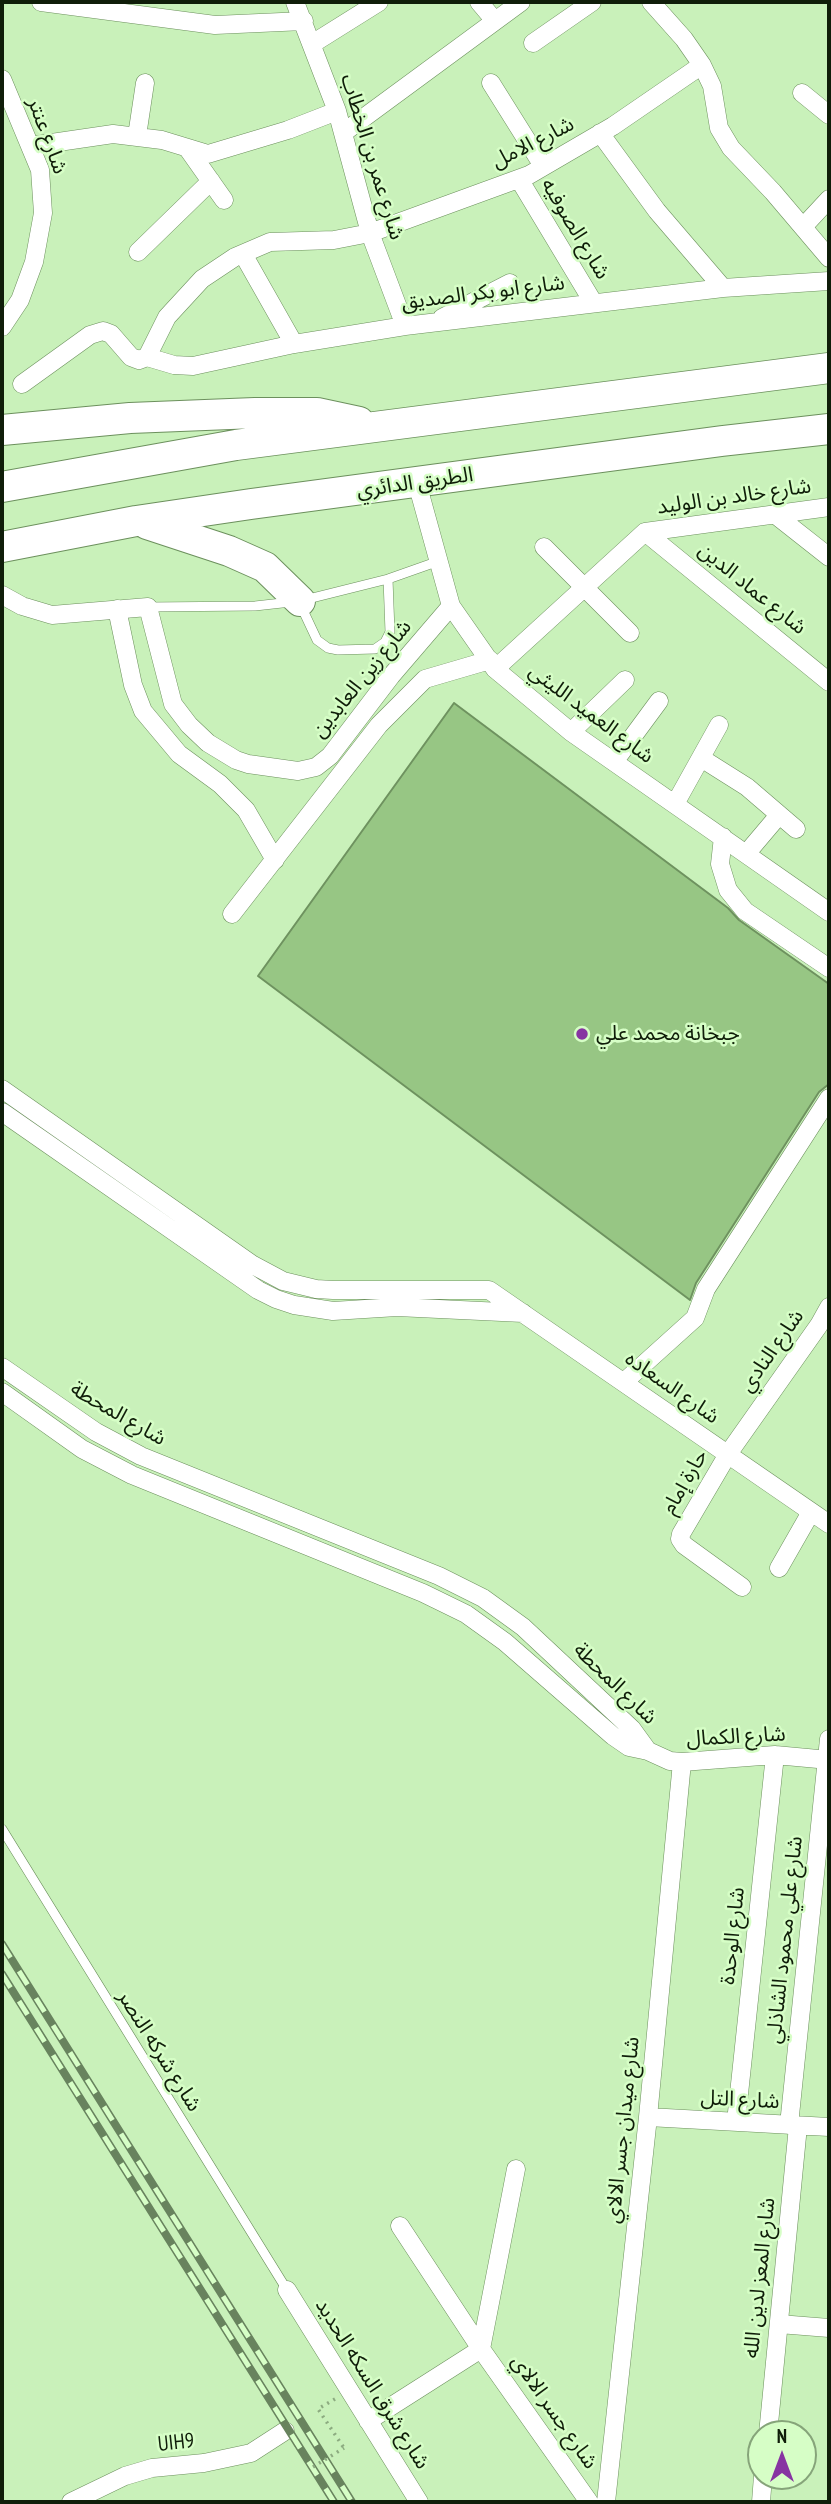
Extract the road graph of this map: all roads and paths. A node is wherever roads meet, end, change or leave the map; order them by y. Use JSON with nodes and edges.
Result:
{"nodes":[{"id":1,"x":41,"y":2,"type":"edge"},
{"id":2,"x":295,"y":2,"type":"edge"},
{"id":3,"x":379,"y":2,"type":"edge"},
{"id":4,"x":479,"y":2,"type":"edge"},
{"id":5,"x":521,"y":2,"type":"edge"},
{"id":6,"x":592,"y":2,"type":"edge"},
{"id":7,"x":651,"y":2,"type":"edge"},
{"id":8,"x":304,"y":21,"type":"junction"},
{"id":9,"x":495,"y":21,"type":"junction"},
{"id":10,"x":534,"y":43,"type":"dead end"},
{"id":11,"x":312,"y":44,"type":"junction"},
{"id":12,"x":702,"y":65,"type":"junction"},
{"id":13,"x":2,"y":79,"type":"edge"},
{"id":14,"x":145,"y":83,"type":"dead end"},
{"id":15,"x":491,"y":83,"type":"dead end"},
{"id":16,"x":802,"y":93,"type":"dead end"},
{"id":17,"x":337,"y":111,"type":"junction"},
{"id":18,"x":829,"y":115,"type":"edge"},
{"id":19,"x":343,"y":133,"type":"junction"},
{"id":20,"x":600,"y":133,"type":"junction"},
{"id":21,"x":137,"y":136,"type":"junction"},
{"id":22,"x":31,"y":146,"type":"junction"},
{"id":23,"x":188,"y":149,"type":"junction"},
{"id":24,"x":543,"y":166,"type":"junction"},
{"id":25,"x":519,"y":179,"type":"junction"},
{"id":26,"x":211,"y":181,"type":"junction"},
{"id":27,"x":829,"y":199,"type":"edge"},
{"id":28,"x":224,"y":200,"type":"dead end"},
{"id":29,"x":803,"y":227,"type":"junction"},
{"id":30,"x":370,"y":233,"type":"junction"},
{"id":31,"x":138,"y":252,"type":"dead end"},
{"id":32,"x":243,"y":254,"type":"junction"},
{"id":33,"x":829,"y":258,"type":"edge"},
{"id":34,"x":829,"y":281,"type":"edge"},
{"id":35,"x":510,"y":283,"type":"dead end"},
{"id":36,"x":723,"y":288,"type":"junction"},
{"id":37,"x":593,"y":302,"type":"junction"},
{"id":38,"x":437,"y":323,"type":"junction"},
{"id":39,"x":405,"y":326,"type":"junction"},
{"id":40,"x":2,"y":327,"type":"edge"},
{"id":41,"x":294,"y":344,"type":"junction"},
{"id":42,"x":147,"y":357,"type":"junction"},
{"id":43,"x":829,"y":368,"type":"edge"},
{"id":44,"x":22,"y":384,"type":"dead end"},
{"id":45,"x":380,"y":427,"type":"junction"},
{"id":46,"x":829,"y":429,"type":"edge"},
{"id":47,"x":2,"y":430,"type":"edge"},
{"id":48,"x":416,"y":483,"type":"junction"},
{"id":49,"x":2,"y":487,"type":"edge"},
{"id":50,"x":829,"y":507,"type":"edge"},
{"id":51,"x":777,"y":516,"type":"junction"},
{"id":52,"x":136,"y":521,"type":"junction"},
{"id":53,"x":645,"y":532,"type":"junction"},
{"id":54,"x":2,"y":547,"type":"edge"},
{"id":55,"x":544,"y":547,"type":"dead end"},
{"id":56,"x":829,"y":557,"type":"edge"},
{"id":57,"x":439,"y":561,"type":"junction"},
{"id":58,"x":388,"y":579,"type":"junction"},
{"id":59,"x":584,"y":588,"type":"junction"},
{"id":60,"x":2,"y":595,"type":"edge"},
{"id":61,"x":300,"y":601,"type":"junction"},
{"id":62,"x":451,"y":606,"type":"junction"},
{"id":63,"x":148,"y":607,"type":"junction"},
{"id":64,"x":117,"y":609,"type":"junction"},
{"id":65,"x":630,"y":633,"type":"dead end"},
{"id":66,"x":492,"y":664,"type":"junction"},
{"id":67,"x":625,"y":680,"type":"dead end"},
{"id":68,"x":829,"y":682,"type":"edge"},
{"id":69,"x":659,"y":701,"type":"dead end"},
{"id":70,"x":719,"y":725,"type":"dead end"},
{"id":71,"x":571,"y":732,"type":"junction"},
{"id":72,"x":701,"y":758,"type":"junction"},
{"id":73,"x":236,"y":760,"type":"junction"},
{"id":74,"x":614,"y":762,"type":"junction"},
{"id":75,"x":219,"y":784,"type":"junction"},
{"id":76,"x":675,"y":804,"type":"junction"},
{"id":77,"x":779,"y":815,"type":"junction"},
{"id":78,"x":796,"y":830,"type":"dead end"},
{"id":79,"x":723,"y":837,"type":"junction"},
{"id":80,"x":746,"y":854,"type":"junction"},
{"id":81,"x":275,"y":860,"type":"junction"},
{"id":82,"x":829,"y":912,"type":"edge"},
{"id":83,"x":232,"y":914,"type":"dead end"},
{"id":84,"x":829,"y":968,"type":"edge"},
{"id":85,"x":2,"y":1089,"type":"edge"},
{"id":86,"x":829,"y":1098,"type":"edge"},
{"id":87,"x":2,"y":1112,"type":"edge"},
{"id":88,"x":397,"y":1299,"type":"junction"},
{"id":89,"x":829,"y":1307,"type":"edge"},
{"id":90,"x":524,"y":1313,"type":"junction"},
{"id":91,"x":824,"y":1329,"type":"edge"},
{"id":92,"x":2,"y":1367,"type":"edge"},
{"id":93,"x":624,"y":1382,"type":"junction"},
{"id":94,"x":2,"y":1392,"type":"edge"},
{"id":95,"x":728,"y":1454,"type":"junction"},
{"id":96,"x":811,"y":1512,"type":"junction"},
{"id":97,"x":829,"y":1524,"type":"edge"},
{"id":98,"x":779,"y":1568,"type":"dead end"},
{"id":99,"x":742,"y":1587,"type":"dead end"},
{"id":100,"x":829,"y":1739,"type":"edge"},
{"id":101,"x":648,"y":1751,"type":"junction"},
{"id":102,"x":775,"y":1755,"type":"junction"},
{"id":103,"x":828,"y":1760,"type":"edge"},
{"id":104,"x":682,"y":1762,"type":"junction"},
{"id":105,"x":2,"y":1829,"type":"edge"},
{"id":106,"x":648,"y":2118,"type":"junction"},
{"id":107,"x":736,"y":2122,"type":"junction"},
{"id":108,"x":793,"y":2126,"type":"junction"},
{"id":109,"x":829,"y":2127,"type":"edge"},
{"id":110,"x":516,"y":2169,"type":"dead end"},
{"id":111,"x":400,"y":2226,"type":"dead end"},
{"id":112,"x":287,"y":2290,"type":"joint"},
{"id":113,"x":779,"y":2324,"type":"junction"},
{"id":114,"x":829,"y":2328,"type":"edge"},
{"id":115,"x":481,"y":2349,"type":"junction"},
{"id":116,"x":318,"y":2409,"type":"dead end"},
{"id":117,"x":769,"y":2420,"type":"edge"},
{"id":118,"x":368,"y":2421,"type":"junction"},
{"id":119,"x":285,"y":2431,"type":"joint"},
{"id":120,"x":71,"y":2502,"type":"edge"},
{"id":121,"x":419,"y":2502,"type":"edge"},
{"id":122,"x":589,"y":2502,"type":"edge"},
{"id":123,"x":606,"y":2502,"type":"edge"}],
"edges":[{"from":1,"to":8,"type":"street"},
{"from":2,"to":8,"type":"street","name":"شارع عمر بن الخطاب"},
{"from":3,"to":11,"type":"street"},
{"from":4,"to":9,"type":"street"},
{"from":5,"to":9,"type":"street"},
{"from":6,"to":10,"type":"street"},
{"from":7,"to":12,"type":"street"},
{"from":8,"to":11,"type":"street","name":"شارع عمر بن الخطاب"},
{"from":9,"to":19,"type":"street"},
{"from":11,"to":17,"type":"street","name":"شارع عمر بن الخطاب"},
{"from":12,"to":20,"type":"street","name":"شارع الامل"},
{"from":12,"to":29,"type":"street"},
{"from":13,"to":22,"type":"street","name":"شارع عنتر"},
{"from":14,"to":21,"type":"street"},
{"from":15,"to":24,"type":"street"},
{"from":16,"to":18,"type":"street"},
{"from":17,"to":19,"type":"street","name":"شارع عمر بن الخطاب"},
{"from":17,"to":23,"type":"street"},
{"from":19,"to":30,"type":"street","name":"شارع عمر بن الخطاب"},
{"from":20,"to":24,"type":"street","name":"شارع الامل"},
{"from":20,"to":36,"type":"street"},
{"from":21,"to":22,"type":"street"},
{"from":21,"to":23,"type":"street"},
{"from":22,"to":40,"type":"street","name":"شارع عنتر"},
{"from":23,"to":26,"type":"street"},
{"from":24,"to":25,"type":"street","name":"شارع الامل"},
{"from":25,"to":30,"type":"street","name":"شارع الامل"},
{"from":25,"to":37,"type":"street","name":"شارع الصوفيه"},
{"from":26,"to":28,"type":"street"},
{"from":26,"to":31,"type":"street"},
{"from":27,"to":29,"type":"street"},
{"from":29,"to":33,"type":"street"},
{"from":30,"to":32,"type":"street","name":"شارع الامل"},
{"from":30,"to":39,"type":"street","name":"شارع عمر بن الخطاب"},
{"from":32,"to":41,"type":"street"},
{"from":32,"to":42,"type":"street","name":"شارع الامل"},
{"from":34,"to":36,"type":"street","name":"شارع ابو بكر الصديق"},
{"from":35,"to":38,"type":"street"},
{"from":36,"to":37,"type":"street","name":"شارع ابو بكر الصديق"},
{"from":37,"to":38,"type":"street","name":"شارع ابو بكر الصديق"},
{"from":38,"to":39,"type":"street","name":"شارع ابو بكر الصديق"},
{"from":39,"to":41,"type":"street","name":"شارع ابو بكر الصديق"},
{"from":41,"to":42,"type":"street","name":"شارع ابو بكر الصديق"},
{"from":42,"to":44,"type":"street","name":"شارع ابو بكر الصديق"},
{"from":43,"to":45,"type":"highway"},
{"from":45,"to":47,"type":"highway"},
{"from":45,"to":49,"type":"highway"},
{"from":46,"to":48,"type":"highway","name":"الطريق الدائري"},
{"from":48,"to":52,"type":"highway","name":"الطريق الدائري"},
{"from":48,"to":57,"type":"street","name":"شارع العميد الليثي"},
{"from":50,"to":51,"type":"street","name":"شارع خالد بن الوليد"},
{"from":51,"to":53,"type":"street","name":"شارع خالد بن الوليد"},
{"from":51,"to":56,"type":"street"},
{"from":52,"to":54,"type":"highway","name":"الطريق الدائري"},
{"from":52,"to":61,"type":"highway"},
{"from":53,"to":59,"type":"street","name":"شارع زين العابدين"},
{"from":53,"to":68,"type":"street","name":"شارع عماد الدين"},
{"from":55,"to":59,"type":"street"},
{"from":57,"to":58,"type":"lane"},
{"from":57,"to":62,"type":"street","name":"شارع العميد الليثي"},
{"from":58,"to":61,"type":"lane"},
{"from":58,"to":61,"type":"lane"},
{"from":59,"to":65,"type":"street"},
{"from":59,"to":66,"type":"street","name":"شارع زين العابدين"},
{"from":60,"to":64,"type":"street"},
{"from":61,"to":63,"type":"lane"},
{"from":62,"to":66,"type":"street","name":"شارع العميد الليثي"},
{"from":62,"to":73,"type":"street","name":"شارع زين العابدين"},
{"from":63,"to":64,"type":"street"},
{"from":63,"to":73,"type":"street","name":"شارع زين العابدين"},
{"from":64,"to":75,"type":"street"},
{"from":66,"to":71,"type":"street","name":"شارع العميد الليثي"},
{"from":66,"to":81,"type":"street","name":"شارع زين العابدين"},
{"from":67,"to":71,"type":"street"},
{"from":69,"to":74,"type":"street"},
{"from":70,"to":72,"type":"street"},
{"from":71,"to":74,"type":"street","name":"شارع العميد الليثي"},
{"from":72,"to":76,"type":"street"},
{"from":72,"to":77,"type":"street"},
{"from":73,"to":75,"type":"street"},
{"from":74,"to":76,"type":"street","name":"شارع العميد الليثي"},
{"from":75,"to":81,"type":"street"},
{"from":76,"to":79,"type":"street","name":"شارع العميد الليثي"},
{"from":77,"to":78,"type":"street"},
{"from":77,"to":80,"type":"street"},
{"from":79,"to":80,"type":"street","name":"شارع العميد الليثي"},
{"from":79,"to":84,"type":"street"},
{"from":80,"to":82,"type":"street","name":"شارع العميد الليثي"},
{"from":81,"to":83,"type":"street","name":"شارع زين العابدين"},
{"from":85,"to":88,"type":"street"},
{"from":86,"to":93,"type":"street"},
{"from":87,"to":88,"type":"street"},
{"from":88,"to":90,"type":"street"},
{"from":88,"to":90,"type":"street","name":"شارع السعاده"},
{"from":89,"to":91,"type":"street","name":"شارع النادي"},
{"from":90,"to":93,"type":"street","name":"شارع السعاده"},
{"from":91,"to":95,"type":"street","name":"شارع النادي"},
{"from":92,"to":101,"type":"street","name":"شارع المحطة"},
{"from":93,"to":95,"type":"street","name":"شارع السعاده"},
{"from":94,"to":101,"type":"street","name":"شارع المحطة"},
{"from":95,"to":96,"type":"street","name":"شارع السعاده"},
{"from":95,"to":99,"type":"street","name":"حارة إمام"},
{"from":96,"to":97,"type":"street","name":"شارع السعاده"},
{"from":96,"to":98,"type":"street"},
{"from":100,"to":103,"type":"street","name":"شارع علي محمود الشاذلي"},
{"from":101,"to":104,"type":"street","name":"شارع الكمال"},
{"from":102,"to":103,"type":"street","name":"شارع الكمال"},
{"from":102,"to":104,"type":"street","name":"شارع الكمال"},
{"from":102,"to":107,"type":"street","name":"شارع الوحدة"},
{"from":103,"to":108,"type":"street","name":"شارع علي محمود الشاذلي"},
{"from":104,"to":106,"type":"street","name":"شارع ميدان جسر الالاي"},
{"from":105,"to":112,"type":"lane","name":"شارع شركه النصر"},
{"from":106,"to":107,"type":"street","name":"شارع التل"},
{"from":106,"to":123,"type":"street","name":"شارع ميدان جسر الالاي"},
{"from":107,"to":108,"type":"street","name":"شارع التل"},
{"from":108,"to":109,"type":"street","name":"شارع التل"},
{"from":108,"to":113,"type":"street","name":"شارع المعز لدين الله"},
{"from":110,"to":115,"type":"street","name":"شارع جسر الالاي"},
{"from":111,"to":115,"type":"street","name":"شارع جسر الالاي"},
{"from":112,"to":118,"type":"street","name":"شارع شرق السكه الحديد"},
{"from":113,"to":114,"type":"street"},
{"from":113,"to":117,"type":"street","name":"شارع المعز لدين الله"},
{"from":115,"to":118,"type":"street"},
{"from":115,"to":122,"type":"street","name":"شارع جسر الالاي"},
{"from":116,"to":119,"type":"path","bridge":true},
{"from":118,"to":121,"type":"street","name":"شارع شرق السكه الحديد"},
{"from":119,"to":120,"type":"street","name":"UIH9"}]}
